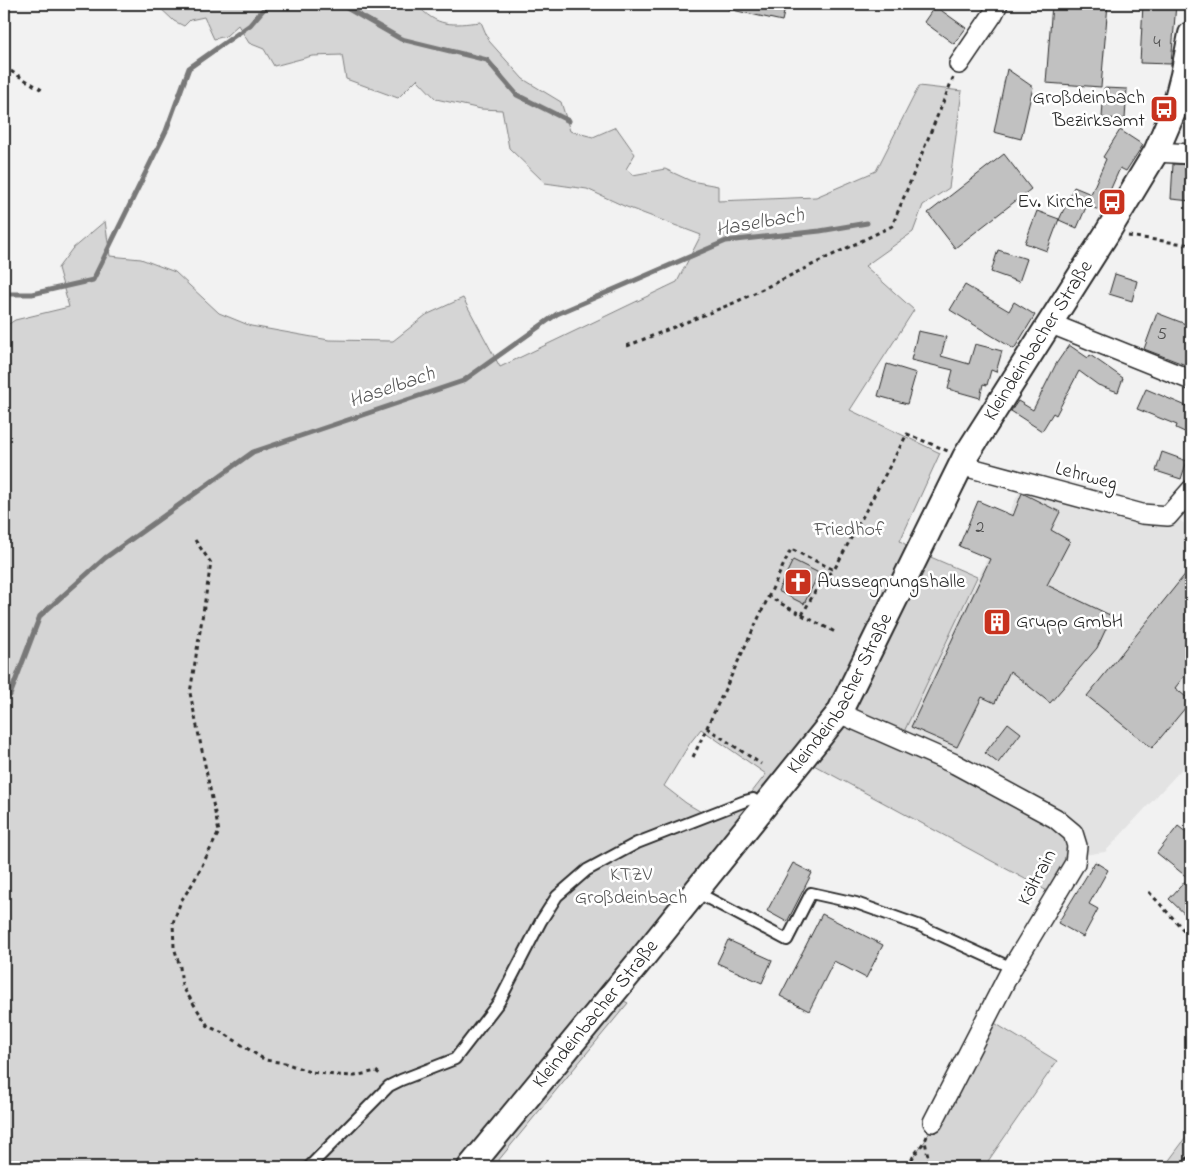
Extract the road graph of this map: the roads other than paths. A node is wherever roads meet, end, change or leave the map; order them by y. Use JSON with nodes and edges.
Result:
{"nodes":[{"id":1,"x":998,"y":4,"type":"edge"},
{"id":2,"x":1191,"y":34,"type":"edge"},
{"id":3,"x":959,"y":64,"type":"road end"},
{"id":4,"x":1156,"y":152,"type":"junction"},
{"id":5,"x":1191,"y":154,"type":"edge"},
{"id":6,"x":1049,"y":324,"type":"junction"},
{"id":7,"x":1191,"y":380,"type":"edge"},
{"id":8,"x":962,"y":461,"type":"junction"},
{"id":9,"x":1191,"y":490,"type":"edge"},
{"id":10,"x":840,"y":713,"type":"junction"},
{"id":11,"x":764,"y":807,"type":"junction"},
{"id":12,"x":696,"y":892,"type":"junction"},
{"id":13,"x":1012,"y":968,"type":"junction"},
{"id":14,"x":933,"y":1122,"type":"road end"},
{"id":15,"x":309,"y":1167,"type":"edge"},
{"id":16,"x":470,"y":1167,"type":"edge"}],
"edges":[{"from":1,"to":3,"type":"street"},
{"from":2,"to":4,"type":"street","name":"Kleindeinbacher Straße"},
{"from":4,"to":5,"type":"street"},
{"from":4,"to":6,"type":"street","name":"Kleindeinbacher Straße"},
{"from":6,"to":7,"type":"street"},
{"from":6,"to":8,"type":"street","name":"Kleindeinbacher Straße"},
{"from":8,"to":9,"type":"street","name":"Lehrweg"},
{"from":8,"to":10,"type":"street","name":"Kleindeinbacher Straße"},
{"from":10,"to":11,"type":"street","name":"Kleindeinbacher Straße"},
{"from":10,"to":13,"type":"street","name":"Költrain"},
{"from":11,"to":12,"type":"street","name":"Kleindeinbacher Straße"},
{"from":11,"to":15,"type":"lane"},
{"from":12,"to":13,"type":"lane"},
{"from":12,"to":16,"type":"street","name":"Kleindeinbacher Straße"},
{"from":13,"to":14,"type":"street","name":"Költrain"}]}
